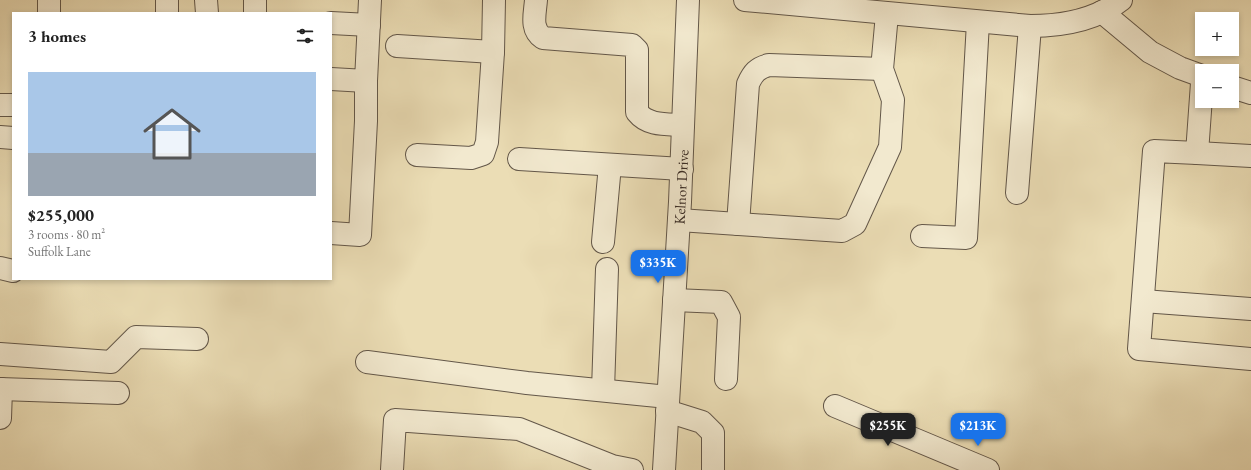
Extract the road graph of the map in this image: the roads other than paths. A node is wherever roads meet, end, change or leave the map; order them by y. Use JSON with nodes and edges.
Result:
{"nodes":[{"id":1,"x":50,"y":0,"type":"edge"},
{"id":2,"x":167,"y":0,"type":"edge"},
{"id":3,"x":206,"y":0,"type":"edge"},
{"id":4,"x":255,"y":0,"type":"edge"},
{"id":5,"x":370,"y":0,"type":"edge"},
{"id":6,"x":494,"y":0,"type":"edge"},
{"id":7,"x":536,"y":0,"type":"edge"},
{"id":8,"x":688,"y":0,"type":"edge"},
{"id":9,"x":744,"y":0,"type":"edge"},
{"id":10,"x":1121,"y":0,"type":"edge"},
{"id":11,"x":808,"y":3,"type":"edge"},
{"id":12,"x":899,"y":10,"type":"edge"},
{"id":13,"x":49,"y":12,"type":"edge"},
{"id":14,"x":167,"y":12,"type":"edge"},
{"id":15,"x":207,"y":12,"type":"edge"},
{"id":16,"x":255,"y":12,"type":"edge"},
{"id":17,"x":1102,"y":12,"type":"junction"},
{"id":18,"x":978,"y":22,"type":"junction"},
{"id":19,"x":332,"y":23,"type":"edge"},
{"id":20,"x":369,"y":26,"type":"junction"},
{"id":21,"x":1030,"y":26,"type":"junction"},
{"id":22,"x":397,"y":46,"type":"dead end"},
{"id":23,"x":493,"y":52,"type":"junction"},
{"id":24,"x":882,"y":69,"type":"junction"},
{"id":25,"x":1195,"y":73,"type":"edge"},
{"id":26,"x":332,"y":79,"type":"edge"},
{"id":27,"x":366,"y":81,"type":"junction"},
{"id":28,"x":1239,"y":89,"type":"edge"},
{"id":29,"x":1251,"y":93,"type":"edge"},
{"id":30,"x":0,"y":104,"type":"edge"},
{"id":31,"x":12,"y":105,"type":"edge"},
{"id":32,"x":1201,"y":108,"type":"edge"},
{"id":33,"x":684,"y":125,"type":"junction"},
{"id":34,"x":0,"y":137,"type":"edge"},
{"id":35,"x":12,"y":138,"type":"edge"},
{"id":36,"x":1198,"y":153,"type":"junction"},
{"id":37,"x":417,"y":155,"type":"dead end"},
{"id":38,"x":1251,"y":156,"type":"edge"},
{"id":39,"x":519,"y":159,"type":"dead end"},
{"id":40,"x":610,"y":165,"type":"junction"},
{"id":41,"x":682,"y":169,"type":"junction"},
{"id":42,"x":1017,"y":193,"type":"dead end"},
{"id":43,"x":679,"y":220,"type":"junction"},
{"id":44,"x":738,"y":224,"type":"junction"},
{"id":45,"x":332,"y":233,"type":"edge"},
{"id":46,"x":922,"y":236,"type":"dead end"},
{"id":47,"x":602,"y":242,"type":"dead end"},
{"id":48,"x":0,"y":268,"type":"edge"},
{"id":49,"x":607,"y":269,"type":"dead end"},
{"id":50,"x":12,"y":271,"type":"edge"},
{"id":51,"x":674,"y":300,"type":"junction"},
{"id":52,"x":1143,"y":301,"type":"junction"},
{"id":53,"x":1251,"y":310,"type":"edge"},
{"id":54,"x":197,"y":339,"type":"dead end"},
{"id":55,"x":0,"y":354,"type":"edge"},
{"id":56,"x":1251,"y":359,"type":"edge"},
{"id":57,"x":367,"y":362,"type":"dead end"},
{"id":58,"x":726,"y":379,"type":"dead end"},
{"id":59,"x":0,"y":389,"type":"edge"},
{"id":60,"x":602,"y":390,"type":"junction"},
{"id":61,"x":118,"y":394,"type":"dead end"},
{"id":62,"x":668,"y":404,"type":"junction"},
{"id":63,"x":835,"y":406,"type":"dead end"},
{"id":64,"x":0,"y":418,"type":"edge"},
{"id":65,"x":952,"y":463,"type":"edge"},
{"id":66,"x":618,"y":469,"type":"edge"},
{"id":67,"x":392,"y":470,"type":"edge"},
{"id":68,"x":664,"y":470,"type":"edge"},
{"id":69,"x":713,"y":470,"type":"edge"},
{"id":70,"x":988,"y":470,"type":"edge"}],
"edges":[{"from":1,"to":13,"type":"street"},
{"from":2,"to":14,"type":"street"},
{"from":3,"to":15,"type":"street"},
{"from":4,"to":16,"type":"street"},
{"from":5,"to":20,"type":"street"},
{"from":6,"to":23,"type":"street"},
{"from":7,"to":33,"type":"street"},
{"from":8,"to":33,"type":"street","name":"Kelnor Drive"},
{"from":9,"to":11,"type":"street"},
{"from":10,"to":17,"type":"street"},
{"from":11,"to":12,"type":"street"},
{"from":12,"to":18,"type":"street"},
{"from":12,"to":24,"type":"street"},
{"from":17,"to":21,"type":"street"},
{"from":17,"to":25,"type":"street"},
{"from":18,"to":21,"type":"street"},
{"from":18,"to":46,"type":"street"},
{"from":19,"to":20,"type":"street"},
{"from":20,"to":27,"type":"street"},
{"from":21,"to":42,"type":"street"},
{"from":22,"to":23,"type":"street"},
{"from":23,"to":37,"type":"street"},
{"from":24,"to":44,"type":"street"},
{"from":24,"to":44,"type":"street"},
{"from":26,"to":27,"type":"street"},
{"from":27,"to":45,"type":"street"},
{"from":28,"to":29,"type":"street"},
{"from":30,"to":31,"type":"street"},
{"from":32,"to":36,"type":"street"},
{"from":33,"to":41,"type":"street","name":"Kelnor Drive"},
{"from":34,"to":35,"type":"street"},
{"from":36,"to":38,"type":"street"},
{"from":36,"to":52,"type":"street"},
{"from":39,"to":40,"type":"street"},
{"from":40,"to":41,"type":"street"},
{"from":40,"to":47,"type":"street"},
{"from":41,"to":43,"type":"street","name":"Kelnor Drive"},
{"from":43,"to":44,"type":"street"},
{"from":43,"to":51,"type":"street","name":"Kelnor Drive"},
{"from":48,"to":50,"type":"street"},
{"from":49,"to":60,"type":"street"},
{"from":51,"to":58,"type":"street"},
{"from":51,"to":62,"type":"street","name":"Kelnor Drive"},
{"from":52,"to":53,"type":"street"},
{"from":52,"to":56,"type":"street"},
{"from":54,"to":55,"type":"street"},
{"from":57,"to":60,"type":"street"},
{"from":59,"to":61,"type":"street"},
{"from":59,"to":64,"type":"street"},
{"from":60,"to":62,"type":"street"},
{"from":62,"to":68,"type":"street","name":"Kelnor Drive"},
{"from":62,"to":69,"type":"street"},
{"from":63,"to":65,"type":"street"},
{"from":65,"to":70,"type":"street"},
{"from":66,"to":67,"type":"street"}]}
